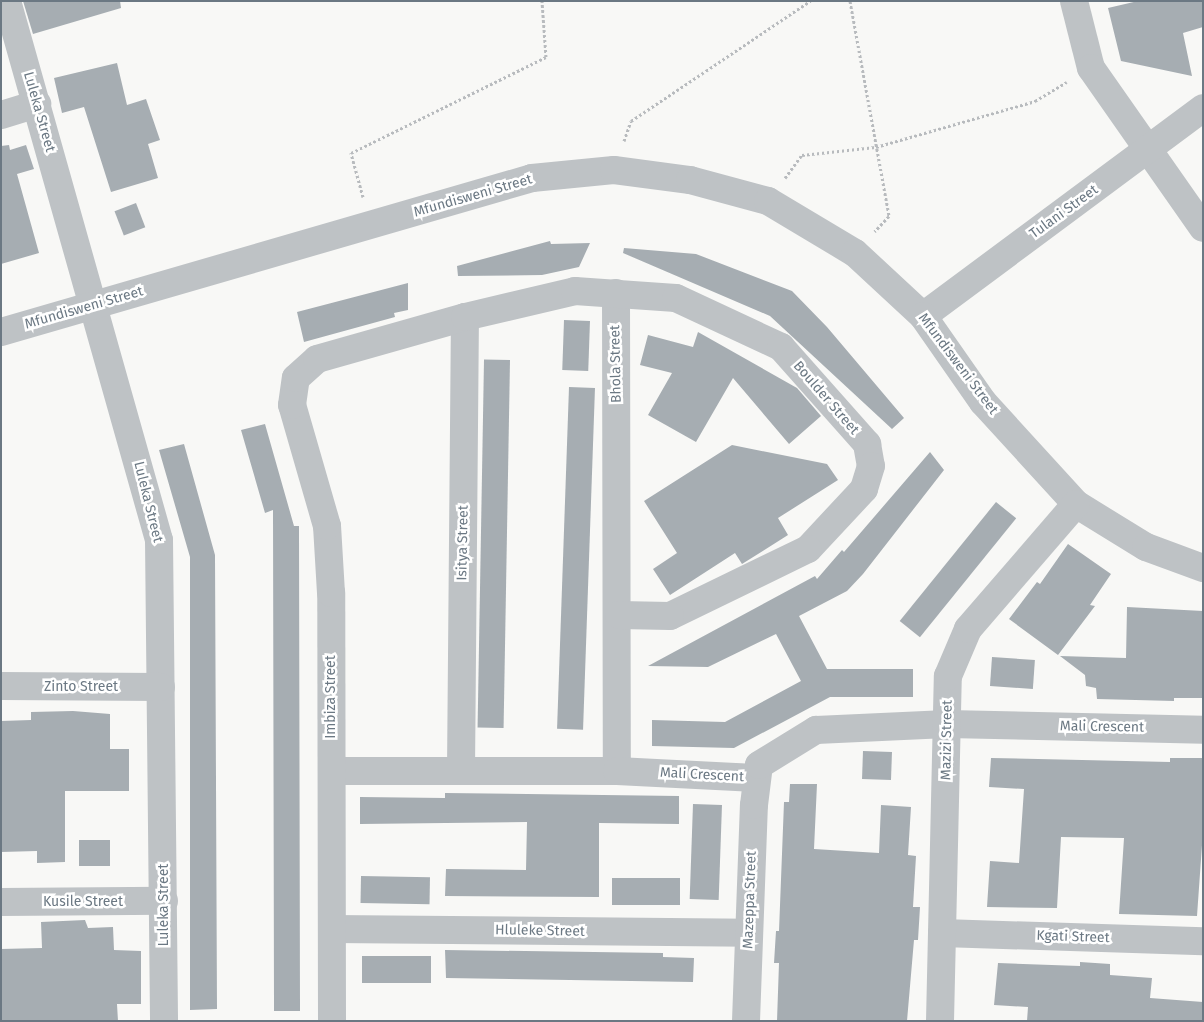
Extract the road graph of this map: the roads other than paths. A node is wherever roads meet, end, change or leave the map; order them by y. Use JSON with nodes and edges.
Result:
{"nodes":[{"id":1,"x":7,"y":1,"type":"edge"},
{"id":2,"x":1074,"y":1,"type":"edge"},
{"id":3,"x":37,"y":104,"type":"junction"},
{"id":4,"x":1203,"y":108,"type":"edge"},
{"id":5,"x":1,"y":114,"type":"edge"},
{"id":6,"x":1149,"y":149,"type":"junction"},
{"id":7,"x":1203,"y":228,"type":"edge"},
{"id":8,"x":616,"y":293,"type":"junction"},
{"id":9,"x":95,"y":304,"type":"junction"},
{"id":10,"x":923,"y":316,"type":"junction"},
{"id":11,"x":465,"y":317,"type":"junction"},
{"id":12,"x":1,"y":332,"type":"edge"},
{"id":13,"x":1076,"y":504,"type":"junction"},
{"id":14,"x":1203,"y":568,"type":"edge"},
{"id":15,"x":619,"y":615,"type":"junction"},
{"id":16,"x":1,"y":686,"type":"edge"},
{"id":17,"x":161,"y":687,"type":"junction"},
{"id":18,"x":948,"y":724,"type":"junction"},
{"id":19,"x":1203,"y":730,"type":"edge"},
{"id":20,"x":461,"y":770,"type":"junction"},
{"id":21,"x":617,"y":770,"type":"junction"},
{"id":22,"x":332,"y":771,"type":"junction"},
{"id":23,"x":756,"y":778,"type":"junction"},
{"id":24,"x":164,"y":901,"type":"junction"},
{"id":25,"x":1,"y":902,"type":"edge"},
{"id":26,"x":332,"y":929,"type":"junction"},
{"id":27,"x":942,"y":932,"type":"junction"},
{"id":28,"x":748,"y":933,"type":"junction"},
{"id":29,"x":1203,"y":941,"type":"edge"},
{"id":30,"x":164,"y":1021,"type":"edge"},
{"id":31,"x":332,"y":1021,"type":"edge"},
{"id":32,"x":746,"y":1021,"type":"edge"},
{"id":33,"x":940,"y":1021,"type":"edge"}],
"edges":[{"from":1,"to":3,"type":"street","name":"Luleka Street"},
{"from":2,"to":6,"type":"street"},
{"from":3,"to":5,"type":"street"},
{"from":3,"to":9,"type":"street","name":"Luleka Street"},
{"from":4,"to":6,"type":"street","name":"Tulani Street"},
{"from":6,"to":7,"type":"street"},
{"from":6,"to":10,"type":"street","name":"Tulani Street"},
{"from":8,"to":11,"type":"street"},
{"from":8,"to":15,"type":"street","name":"Bhola Street"},
{"from":8,"to":15,"type":"street","name":"Boulder Street"},
{"from":9,"to":10,"type":"street","name":"Mfundisweni Street"},
{"from":9,"to":12,"type":"street","name":"Mfundisweni Street"},
{"from":9,"to":17,"type":"street","name":"Luleka Street"},
{"from":10,"to":13,"type":"street","name":"Mfundisweni Street"},
{"from":11,"to":20,"type":"street","name":"Isitya Street"},
{"from":11,"to":22,"type":"street","name":"Imbiza Street"},
{"from":13,"to":14,"type":"street","name":"Mfundisweni Street"},
{"from":13,"to":18,"type":"street","name":"Mazizi Street"},
{"from":15,"to":21,"type":"street","name":"Bhola Street"},
{"from":16,"to":17,"type":"street","name":"Zinto Street"},
{"from":17,"to":24,"type":"street","name":"Luleka Street"},
{"from":18,"to":19,"type":"street","name":"Mali Crescent"},
{"from":18,"to":23,"type":"street","name":"Mali Crescent"},
{"from":18,"to":27,"type":"street","name":"Mazizi Street"},
{"from":20,"to":21,"type":"street","name":"Mali Crescent"},
{"from":20,"to":22,"type":"street","name":"Mali Crescent"},
{"from":21,"to":23,"type":"street","name":"Mali Crescent"},
{"from":22,"to":26,"type":"street","name":"Imbiza Street"},
{"from":23,"to":28,"type":"street","name":"Mazeppa Street"},
{"from":24,"to":25,"type":"street","name":"Kusile Street"},
{"from":24,"to":30,"type":"street","name":"Luleka Street"},
{"from":26,"to":28,"type":"street","name":"Hluleke Street"},
{"from":26,"to":31,"type":"street","name":"Imbiza Street"},
{"from":27,"to":29,"type":"street","name":"Kgati Street"},
{"from":27,"to":33,"type":"street","name":"Mazizi Street"},
{"from":28,"to":32,"type":"street","name":"Mazeppa Street"}]}
